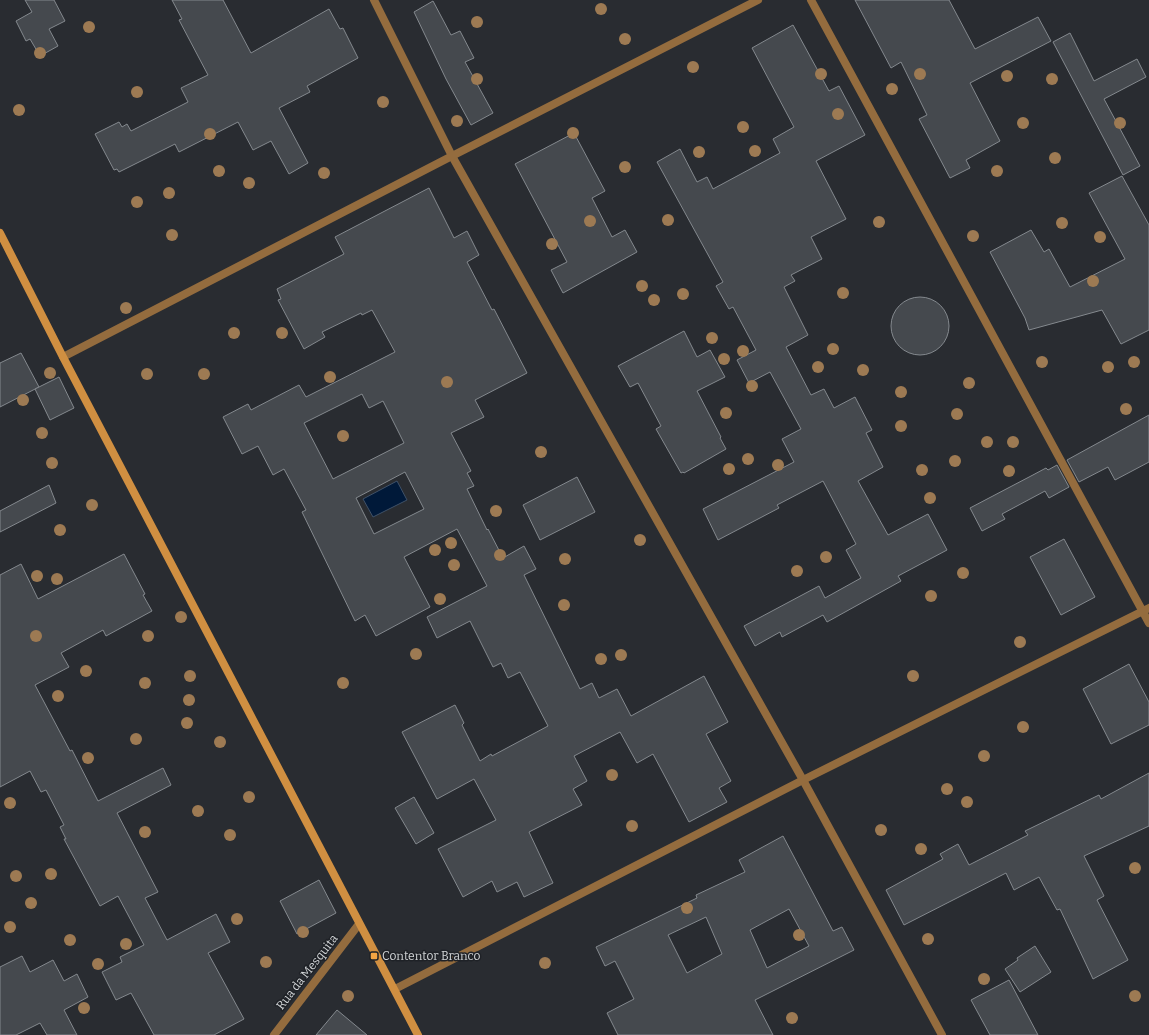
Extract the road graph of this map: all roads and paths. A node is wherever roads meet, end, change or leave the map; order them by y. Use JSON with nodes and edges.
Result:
{"nodes":[{"id":1,"x":374,"y":0,"type":"edge"},
{"id":2,"x":758,"y":0,"type":"edge"},
{"id":3,"x":811,"y":0,"type":"edge"},
{"id":4,"x":452,"y":156,"type":"junction"},
{"id":5,"x":0,"y":233,"type":"edge"},
{"id":6,"x":63,"y":357,"type":"junction"},
{"id":7,"x":1146,"y":610,"type":"edge"},
{"id":8,"x":1149,"y":623,"type":"edge"},
{"id":9,"x":803,"y":780,"type":"junction"},
{"id":10,"x":359,"y":924,"type":"junction"},
{"id":11,"x":395,"y":990,"type":"junction"},
{"id":12,"x":274,"y":1035,"type":"edge"},
{"id":13,"x":418,"y":1035,"type":"edge"},
{"id":14,"x":942,"y":1035,"type":"edge"}],
"edges":[{"from":1,"to":4,"type":"street"},
{"from":2,"to":4,"type":"street"},
{"from":3,"to":7,"type":"street"},
{"from":4,"to":6,"type":"street"},
{"from":4,"to":9,"type":"street"},
{"from":5,"to":6,"type":"street"},
{"from":6,"to":10,"type":"street"},
{"from":7,"to":8,"type":"street"},
{"from":7,"to":9,"type":"street"},
{"from":9,"to":11,"type":"street"},
{"from":9,"to":14,"type":"street"},
{"from":10,"to":11,"type":"street"},
{"from":10,"to":12,"type":"street","name":"Rua da Mesquita"},
{"from":11,"to":13,"type":"street"}]}
